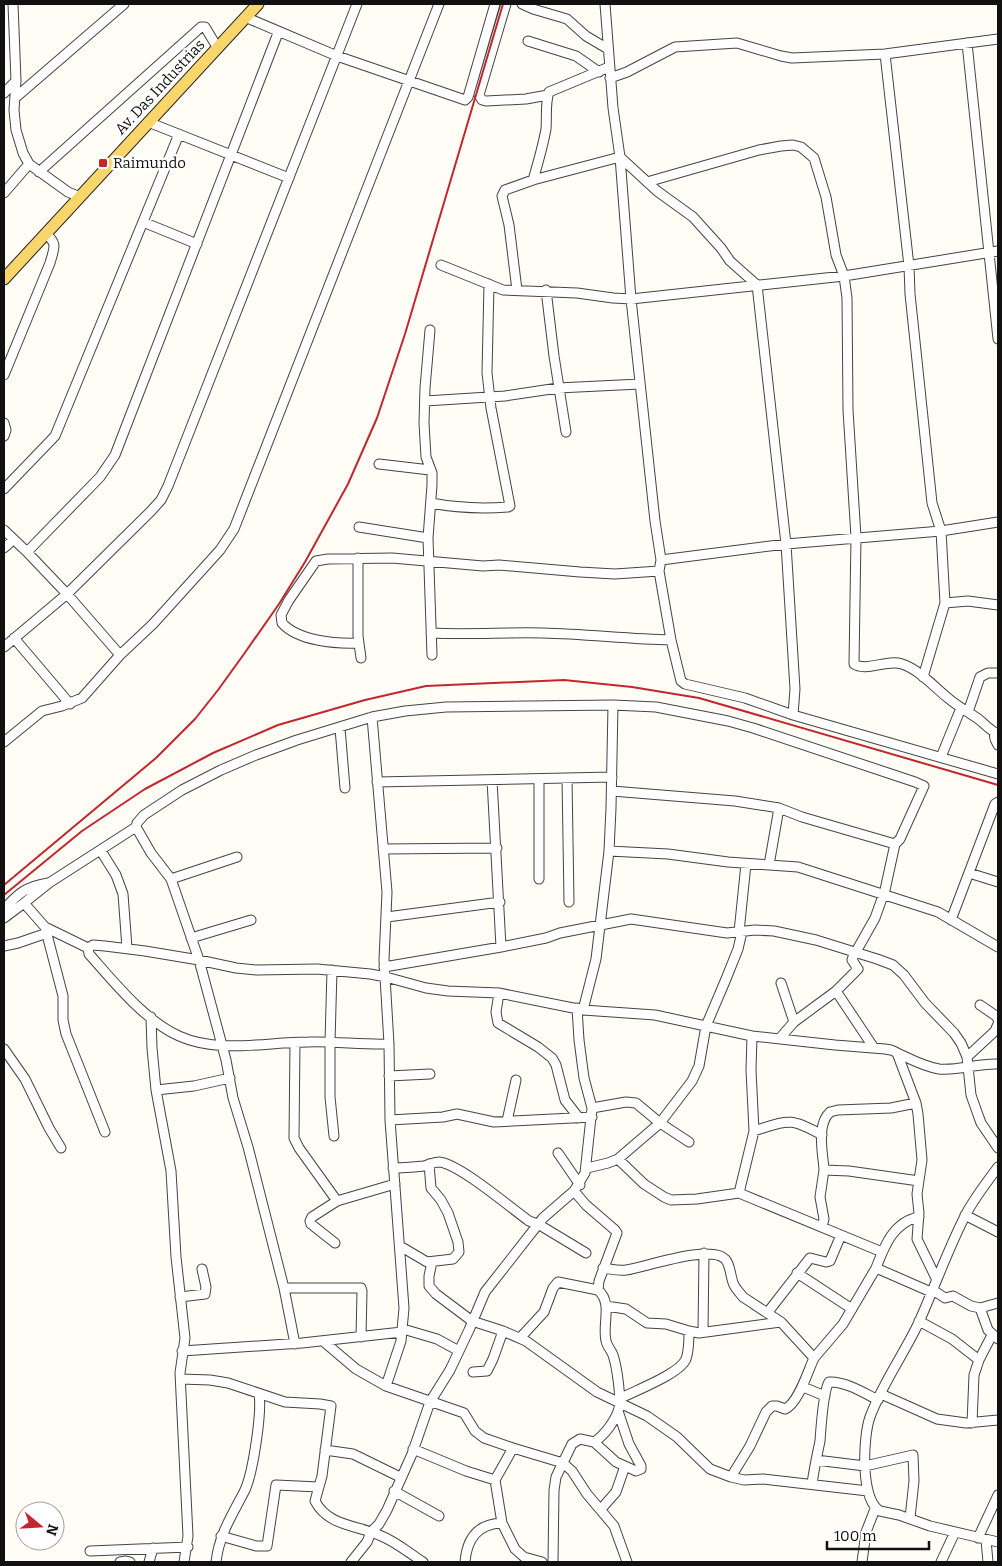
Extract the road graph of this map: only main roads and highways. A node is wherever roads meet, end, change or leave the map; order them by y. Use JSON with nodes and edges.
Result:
{"nodes":[{"id":1,"x":258,"y":4,"type":"edge"},
{"id":2,"x":4,"y":279,"type":"edge"}],
"edges":[{"from":1,"to":2,"type":"main road","name":"Av. Das Industrias"}]}
